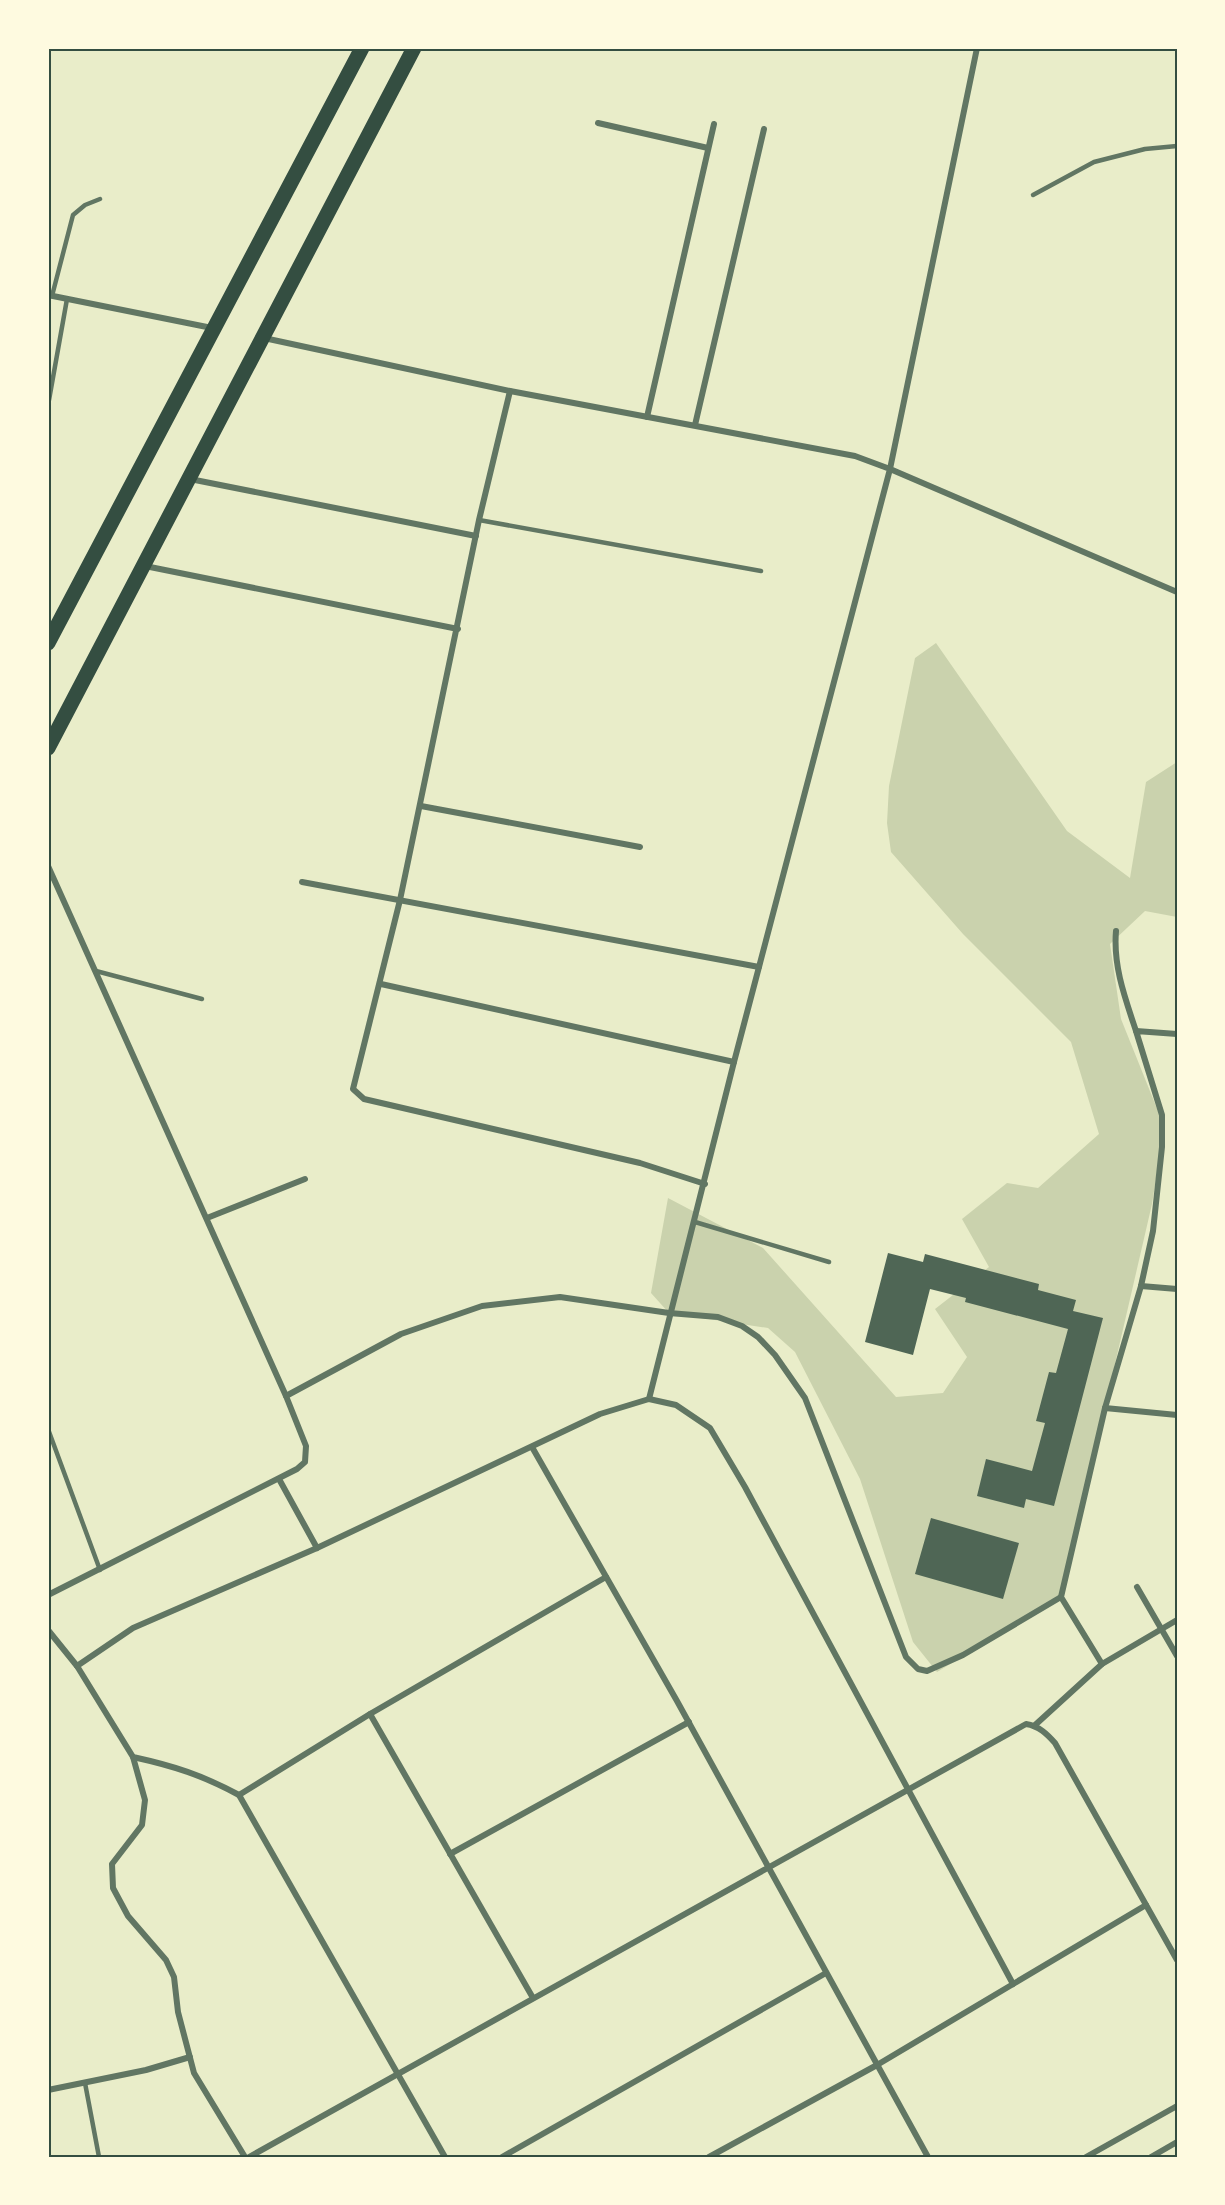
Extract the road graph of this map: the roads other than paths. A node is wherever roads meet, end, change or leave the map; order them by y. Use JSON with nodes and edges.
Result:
{"nodes":[{"id":1,"x":362,"y":48,"type":"edge"},
{"id":2,"x":414,"y":48,"type":"edge"},
{"id":3,"x":977,"y":48,"type":"edge"},
{"id":4,"x":598,"y":123,"type":"dead end"},
{"id":5,"x":714,"y":124,"type":"dead end"},
{"id":6,"x":764,"y":129,"type":"dead end"},
{"id":7,"x":1177,"y":146,"type":"edge"},
{"id":8,"x":708,"y":148,"type":"junction"},
{"id":9,"x":1033,"y":195,"type":"dead end"},
{"id":10,"x":100,"y":199,"type":"dead end"},
{"id":11,"x":50,"y":296,"type":"edge"},
{"id":12,"x":67,"y":299,"type":"junction"},
{"id":13,"x":213,"y":328,"type":"junction"},
{"id":14,"x":263,"y":338,"type":"junction"},
{"id":15,"x":510,"y":391,"type":"junction"},
{"id":16,"x":49,"y":400,"type":"edge"},
{"id":17,"x":647,"y":417,"type":"junction"},
{"id":18,"x":695,"y":425,"type":"junction"},
{"id":19,"x":890,"y":469,"type":"junction"},
{"id":20,"x":189,"y":479,"type":"junction"},
{"id":21,"x":479,"y":519,"type":"junction"},
{"id":22,"x":476,"y":536,"type":"junction"},
{"id":23,"x":144,"y":566,"type":"junction"},
{"id":24,"x":761,"y":572,"type":"dead end"},
{"id":25,"x":1177,"y":592,"type":"edge"},
{"id":26,"x":458,"y":629,"type":"junction"},
{"id":27,"x":48,"y":643,"type":"edge"},
{"id":28,"x":48,"y":748,"type":"edge"},
{"id":29,"x":421,"y":806,"type":"junction"},
{"id":30,"x":640,"y":847,"type":"dead end"},
{"id":31,"x":48,"y":866,"type":"edge"},
{"id":32,"x":302,"y":882,"type":"dead end"},
{"id":33,"x":400,"y":900,"type":"junction"},
{"id":34,"x":1116,"y":931,"type":"dead end"},
{"id":35,"x":759,"y":967,"type":"junction"},
{"id":36,"x":96,"y":971,"type":"junction"},
{"id":37,"x":381,"y":984,"type":"junction"},
{"id":38,"x":202,"y":999,"type":"dead end"},
{"id":39,"x":1136,"y":1031,"type":"junction"},
{"id":40,"x":1177,"y":1034,"type":"edge"},
{"id":41,"x":734,"y":1062,"type":"junction"},
{"id":42,"x":305,"y":1179,"type":"dead end"},
{"id":43,"x":705,"y":1184,"type":"junction"},
{"id":44,"x":207,"y":1218,"type":"junction"},
{"id":45,"x":695,"y":1222,"type":"junction"},
{"id":46,"x":829,"y":1262,"type":"dead end"},
{"id":47,"x":1141,"y":1286,"type":"junction"},
{"id":48,"x":1177,"y":1289,"type":"edge"},
{"id":49,"x":669,"y":1313,"type":"junction"},
{"id":50,"x":286,"y":1396,"type":"junction"},
{"id":51,"x":649,"y":1399,"type":"junction"},
{"id":52,"x":1105,"y":1408,"type":"junction"},
{"id":53,"x":1177,"y":1415,"type":"edge"},
{"id":54,"x":48,"y":1429,"type":"edge"},
{"id":55,"x":532,"y":1447,"type":"junction"},
{"id":56,"x":279,"y":1479,"type":"junction"},
{"id":57,"x":317,"y":1548,"type":"junction"},
{"id":58,"x":100,"y":1570,"type":"junction"},
{"id":59,"x":606,"y":1577,"type":"junction"},
{"id":60,"x":1137,"y":1587,"type":"dead end"},
{"id":61,"x":48,"y":1595,"type":"edge"},
{"id":62,"x":1061,"y":1598,"type":"junction"},
{"id":63,"x":1177,"y":1620,"type":"edge"},
{"id":64,"x":1162,"y":1629,"type":"junction"},
{"id":65,"x":48,"y":1630,"type":"edge"},
{"id":66,"x":1177,"y":1656,"type":"edge"},
{"id":67,"x":1102,"y":1664,"type":"junction"},
{"id":68,"x":77,"y":1666,"type":"junction"},
{"id":69,"x":370,"y":1714,"type":"junction"},
{"id":70,"x":689,"y":1722,"type":"junction"},
{"id":71,"x":1034,"y":1726,"type":"junction"},
{"id":72,"x":133,"y":1757,"type":"junction"},
{"id":73,"x":909,"y":1789,"type":"junction"},
{"id":74,"x":239,"y":1795,"type":"junction"},
{"id":75,"x":450,"y":1854,"type":"junction"},
{"id":76,"x":768,"y":1868,"type":"junction"},
{"id":77,"x":1146,"y":1905,"type":"junction"},
{"id":78,"x":1177,"y":1960,"type":"edge"},
{"id":79,"x":826,"y":1973,"type":"junction"},
{"id":80,"x":1013,"y":1984,"type":"junction"},
{"id":81,"x":533,"y":1998,"type":"junction"},
{"id":82,"x":190,"y":2056,"type":"junction"},
{"id":83,"x":877,"y":2065,"type":"junction"},
{"id":84,"x":399,"y":2073,"type":"junction"},
{"id":85,"x":85,"y":2083,"type":"junction"},
{"id":86,"x":48,"y":2090,"type":"edge"},
{"id":87,"x":1177,"y":2106,"type":"edge"},
{"id":88,"x":1177,"y":2142,"type":"edge"},
{"id":89,"x":99,"y":2157,"type":"edge"},
{"id":90,"x":247,"y":2157,"type":"edge"},
{"id":91,"x":445,"y":2157,"type":"edge"},
{"id":92,"x":502,"y":2157,"type":"edge"},
{"id":93,"x":709,"y":2157,"type":"edge"},
{"id":94,"x":928,"y":2157,"type":"edge"},
{"id":95,"x":1086,"y":2157,"type":"edge"},
{"id":96,"x":1150,"y":2157,"type":"edge"}],
"edges":[{"from":1,"to":13,"type":"main road"},
{"from":2,"to":14,"type":"main road"},
{"from":3,"to":19,"type":"street"},
{"from":4,"to":8,"type":"street"},
{"from":5,"to":8,"type":"street"},
{"from":6,"to":18,"type":"street"},
{"from":7,"to":9,"type":"lane"},
{"from":8,"to":17,"type":"street"},
{"from":10,"to":11,"type":"lane"},
{"from":11,"to":12,"type":"street"},
{"from":12,"to":13,"type":"street"},
{"from":12,"to":16,"type":"lane"},
{"from":13,"to":27,"type":"main road"},
{"from":14,"to":15,"type":"street"},
{"from":14,"to":20,"type":"main road"},
{"from":15,"to":17,"type":"street"},
{"from":15,"to":21,"type":"street"},
{"from":17,"to":18,"type":"street"},
{"from":18,"to":19,"type":"street"},
{"from":19,"to":25,"type":"street"},
{"from":19,"to":35,"type":"street"},
{"from":20,"to":22,"type":"street"},
{"from":20,"to":23,"type":"main road"},
{"from":21,"to":22,"type":"street"},
{"from":21,"to":24,"type":"lane"},
{"from":22,"to":26,"type":"street"},
{"from":23,"to":26,"type":"street"},
{"from":23,"to":28,"type":"main road"},
{"from":26,"to":29,"type":"street"},
{"from":29,"to":30,"type":"street"},
{"from":29,"to":33,"type":"street"},
{"from":31,"to":36,"type":"street"},
{"from":32,"to":33,"type":"street"},
{"from":33,"to":35,"type":"street"},
{"from":33,"to":37,"type":"street"},
{"from":34,"to":39,"type":"street"},
{"from":35,"to":41,"type":"street"},
{"from":36,"to":38,"type":"lane"},
{"from":36,"to":44,"type":"street"},
{"from":37,"to":41,"type":"street"},
{"from":37,"to":43,"type":"street"},
{"from":39,"to":40,"type":"street"},
{"from":39,"to":47,"type":"street"},
{"from":41,"to":43,"type":"street"},
{"from":42,"to":44,"type":"street"},
{"from":43,"to":45,"type":"street"},
{"from":44,"to":50,"type":"street"},
{"from":45,"to":46,"type":"lane"},
{"from":45,"to":49,"type":"street"},
{"from":47,"to":48,"type":"street"},
{"from":47,"to":52,"type":"street"},
{"from":49,"to":50,"type":"street"},
{"from":49,"to":51,"type":"street"},
{"from":49,"to":62,"type":"street"},
{"from":50,"to":56,"type":"street"},
{"from":51,"to":55,"type":"street"},
{"from":51,"to":73,"type":"street"},
{"from":52,"to":53,"type":"street"},
{"from":52,"to":62,"type":"street"},
{"from":54,"to":58,"type":"lane"},
{"from":55,"to":57,"type":"street"},
{"from":55,"to":59,"type":"street"},
{"from":56,"to":57,"type":"street"},
{"from":56,"to":58,"type":"street"},
{"from":57,"to":68,"type":"street"},
{"from":58,"to":61,"type":"street"},
{"from":59,"to":69,"type":"street"},
{"from":59,"to":70,"type":"street"},
{"from":60,"to":64,"type":"street"},
{"from":62,"to":67,"type":"street"},
{"from":63,"to":64,"type":"street"},
{"from":64,"to":66,"type":"street"},
{"from":64,"to":67,"type":"street"},
{"from":65,"to":68,"type":"street"},
{"from":67,"to":71,"type":"street"},
{"from":68,"to":72,"type":"street"},
{"from":69,"to":74,"type":"street"},
{"from":69,"to":75,"type":"street"},
{"from":70,"to":75,"type":"street"},
{"from":70,"to":76,"type":"street"},
{"from":71,"to":73,"type":"street"},
{"from":71,"to":77,"type":"street"},
{"from":72,"to":74,"type":"street"},
{"from":72,"to":82,"type":"street"},
{"from":73,"to":76,"type":"street"},
{"from":73,"to":80,"type":"street"},
{"from":74,"to":84,"type":"street"},
{"from":75,"to":81,"type":"street"},
{"from":76,"to":79,"type":"street"},
{"from":76,"to":81,"type":"street"},
{"from":77,"to":78,"type":"street"},
{"from":77,"to":80,"type":"street"},
{"from":79,"to":83,"type":"street"},
{"from":79,"to":92,"type":"street"},
{"from":80,"to":83,"type":"street"},
{"from":81,"to":84,"type":"street"},
{"from":82,"to":85,"type":"street"},
{"from":82,"to":90,"type":"street"},
{"from":83,"to":93,"type":"street"},
{"from":83,"to":94,"type":"street"},
{"from":84,"to":90,"type":"street"},
{"from":84,"to":91,"type":"street"},
{"from":85,"to":86,"type":"street"},
{"from":85,"to":89,"type":"lane"},
{"from":87,"to":95,"type":"street"},
{"from":88,"to":96,"type":"street"}]}
